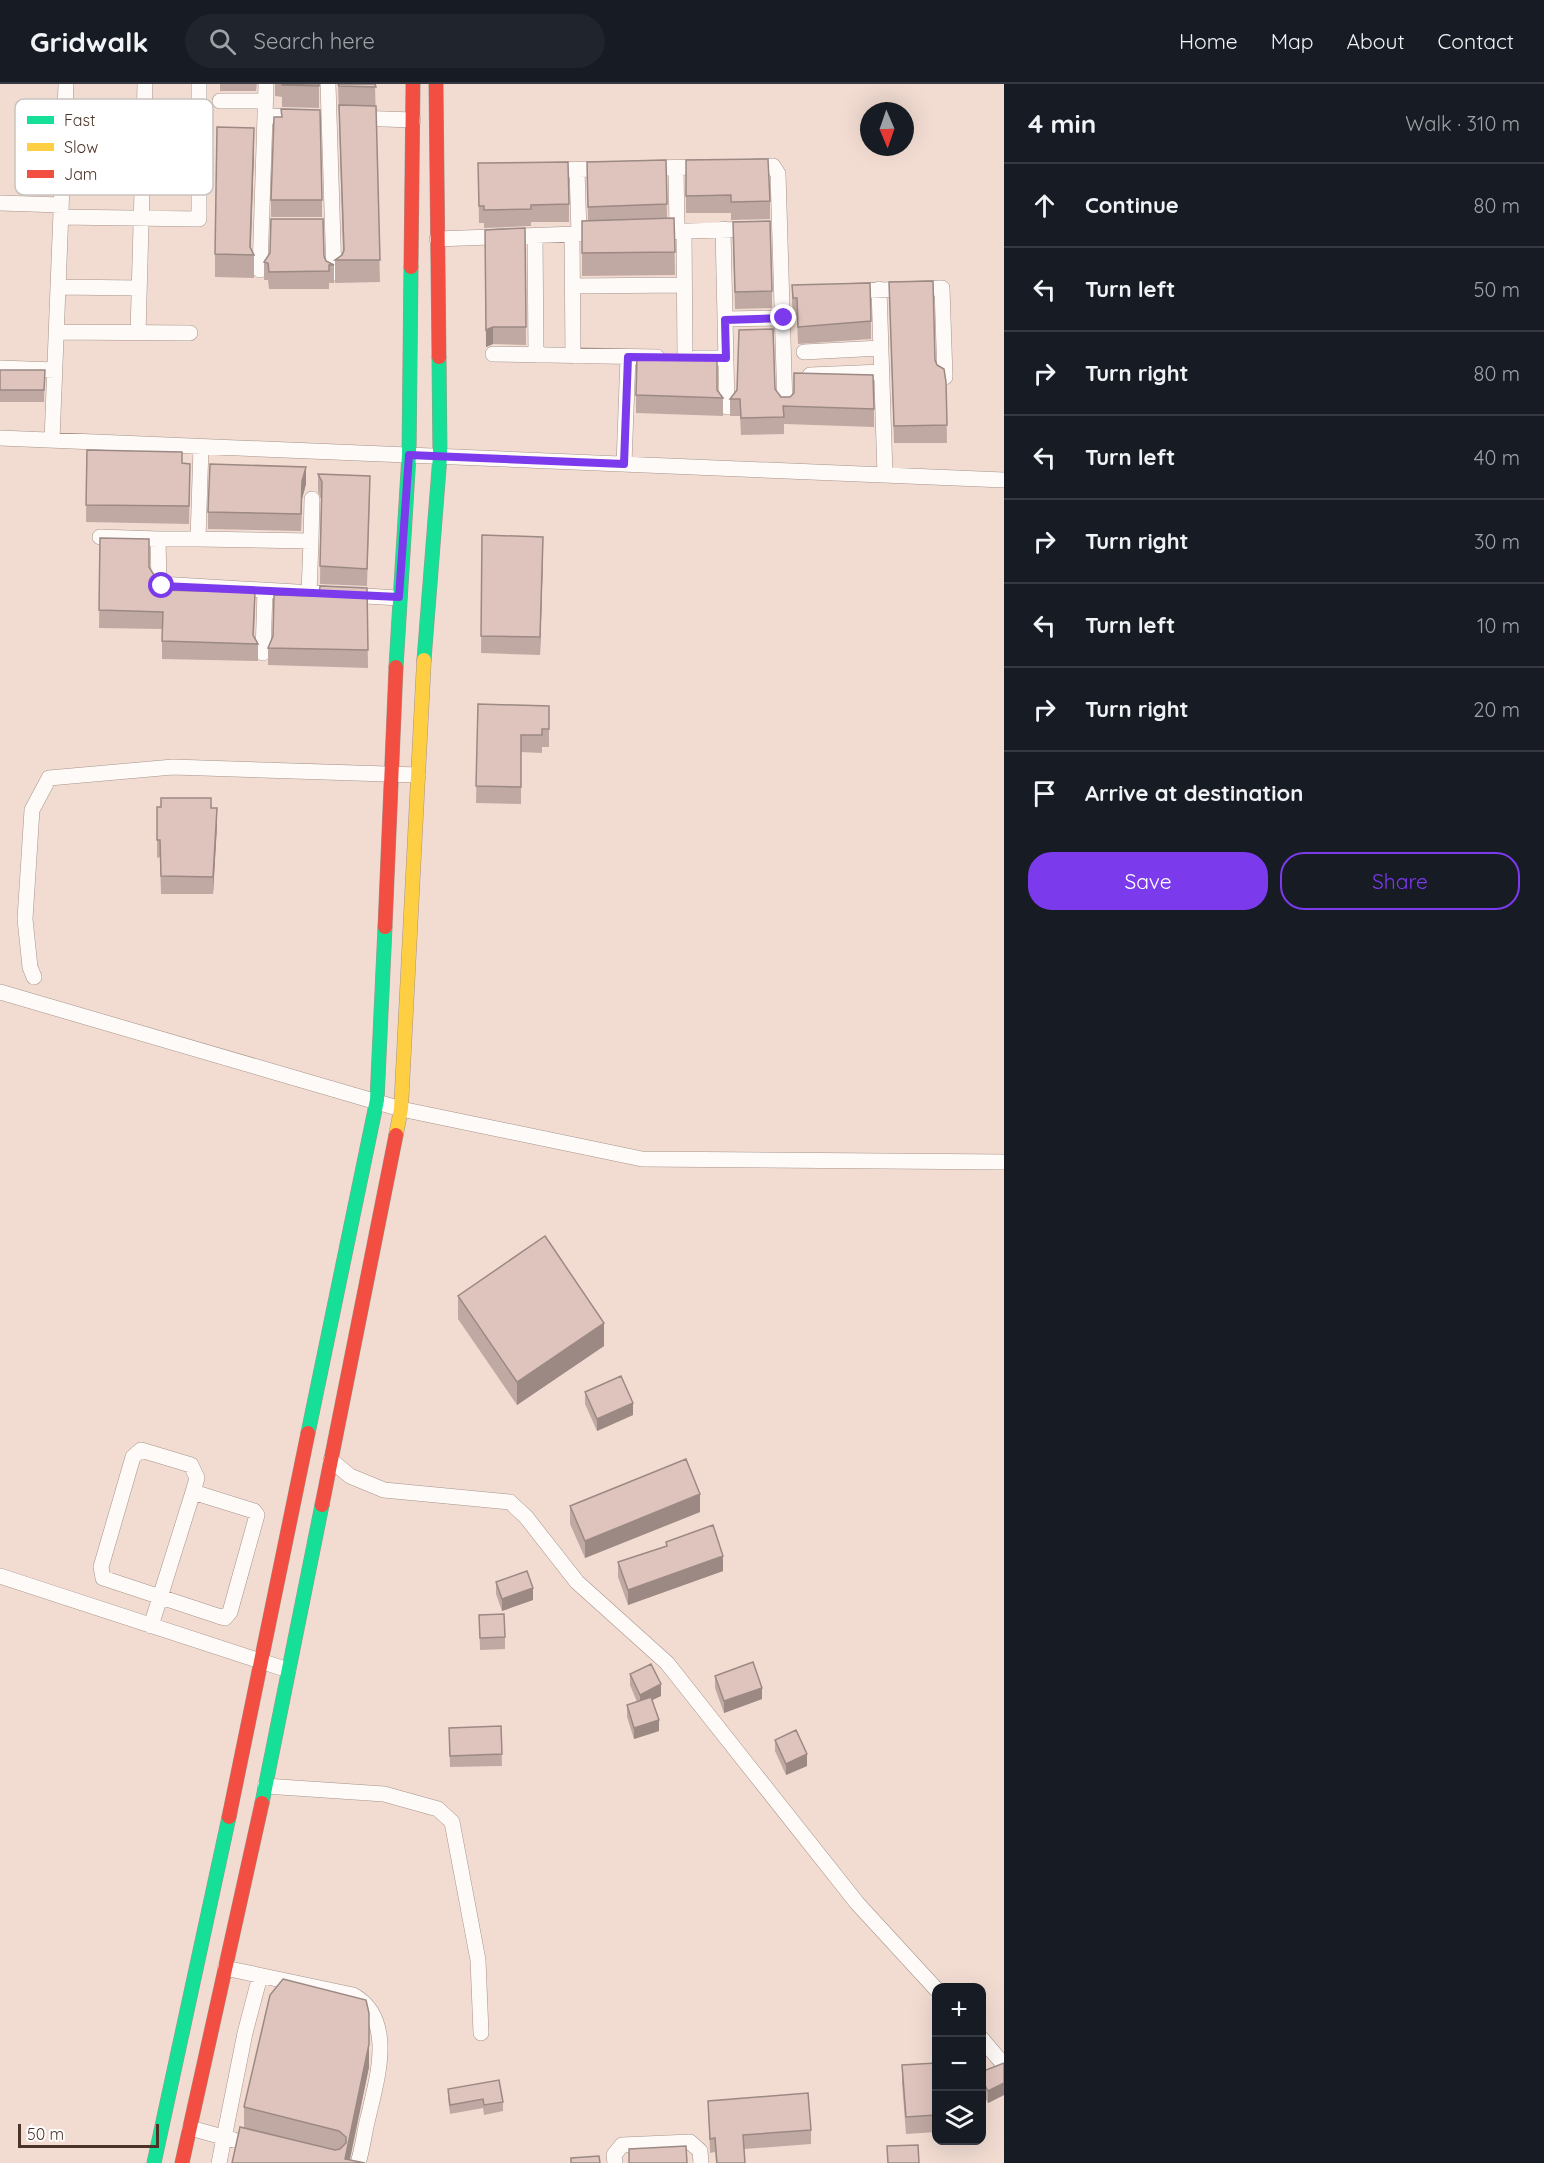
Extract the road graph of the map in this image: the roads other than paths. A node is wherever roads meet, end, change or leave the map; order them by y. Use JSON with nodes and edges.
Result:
{"nodes":[{"id":1,"x":66,"y":84,"type":"edge"},
{"id":2,"x":145,"y":84,"type":"edge"},
{"id":3,"x":266,"y":84,"type":"edge"},
{"id":4,"x":328,"y":84,"type":"edge"},
{"id":5,"x":413,"y":84,"type":"edge"},
{"id":6,"x":436,"y":84,"type":"edge"},
{"id":7,"x":65,"y":99,"type":"edge"},
{"id":8,"x":145,"y":99,"type":"edge"},
{"id":9,"x":220,"y":101,"type":"dead end"},
{"id":10,"x":265,"y":109,"type":"junction"},
{"id":11,"x":328,"y":117,"type":"junction"},
{"id":12,"x":413,"y":120,"type":"junction"},
{"id":13,"x":676,"y":168,"type":"junction"},
{"id":14,"x":577,"y":170,"type":"junction"},
{"id":15,"x":530,"y":171,"type":"edge"},
{"id":16,"x":62,"y":195,"type":"edge"},
{"id":17,"x":142,"y":195,"type":"edge"},
{"id":18,"x":200,"y":195,"type":"edge"},
{"id":19,"x":0,"y":203,"type":"edge"},
{"id":20,"x":61,"y":211,"type":"junction"},
{"id":21,"x":141,"y":219,"type":"junction"},
{"id":22,"x":780,"y":228,"type":"junction"},
{"id":23,"x":723,"y":229,"type":"junction"},
{"id":24,"x":681,"y":231,"type":"junction"},
{"id":25,"x":645,"y":232,"type":"edge"},
{"id":26,"x":623,"y":233,"type":"edge"},
{"id":27,"x":575,"y":234,"type":"junction"},
{"id":28,"x":535,"y":236,"type":"junction"},
{"id":29,"x":437,"y":239,"type":"junction"},
{"id":30,"x":260,"y":270,"type":"dead end"},
{"id":31,"x":334,"y":273,"type":"edge"},
{"id":32,"x":684,"y":285,"type":"junction"},
{"id":33,"x":572,"y":286,"type":"junction"},
{"id":34,"x":58,"y":287,"type":"junction"},
{"id":35,"x":139,"y":288,"type":"junction"},
{"id":36,"x":879,"y":289,"type":"junction"},
{"id":37,"x":836,"y":291,"type":"edge"},
{"id":38,"x":784,"y":318,"type":"junction"},
{"id":39,"x":725,"y":320,"type":"junction"},
{"id":40,"x":57,"y":332,"type":"junction"},
{"id":41,"x":138,"y":333,"type":"junction"},
{"id":42,"x":189,"y":333,"type":"dead end"},
{"id":43,"x":881,"y":348,"type":"junction"},
{"id":44,"x":804,"y":352,"type":"dead end"},
{"id":45,"x":493,"y":354,"type":"dead end"},
{"id":46,"x":536,"y":355,"type":"junction"},
{"id":47,"x":573,"y":356,"type":"junction"},
{"id":48,"x":628,"y":357,"type":"junction"},
{"id":49,"x":685,"y":357,"type":"junction"},
{"id":50,"x":726,"y":358,"type":"junction"},
{"id":51,"x":0,"y":368,"type":"edge"},
{"id":52,"x":55,"y":370,"type":"junction"},
{"id":53,"x":882,"y":372,"type":"junction"},
{"id":54,"x":806,"y":375,"type":"edge"},
{"id":55,"x":945,"y":377,"type":"edge"},
{"id":56,"x":785,"y":406,"type":"edge"},
{"id":57,"x":727,"y":407,"type":"dead end"},
{"id":58,"x":0,"y":438,"type":"edge"},
{"id":59,"x":52,"y":440,"type":"junction"},
{"id":60,"x":201,"y":447,"type":"junction"},
{"id":61,"x":409,"y":455,"type":"junction"},
{"id":62,"x":440,"y":456,"type":"junction"},
{"id":63,"x":624,"y":464,"type":"junction"},
{"id":64,"x":885,"y":475,"type":"junction"},
{"id":65,"x":1004,"y":480,"type":"edge"},
{"id":66,"x":312,"y":500,"type":"dead end"},
{"id":67,"x":100,"y":537,"type":"edge"},
{"id":68,"x":158,"y":539,"type":"junction"},
{"id":69,"x":198,"y":539,"type":"junction"},
{"id":70,"x":311,"y":541,"type":"junction"},
{"id":71,"x":265,"y":591,"type":"junction"},
{"id":72,"x":309,"y":593,"type":"junction"},
{"id":73,"x":399,"y":597,"type":"junction"},
{"id":74,"x":263,"y":653,"type":"dead end"},
{"id":75,"x":418,"y":775,"type":"junction"},
{"id":76,"x":393,"y":776,"type":"junction"},
{"id":77,"x":34,"y":977,"type":"dead end"},
{"id":78,"x":0,"y":992,"type":"edge"},
{"id":79,"x":377,"y":1100,"type":"junction"},
{"id":80,"x":401,"y":1109,"type":"junction"},
{"id":81,"x":1004,"y":1162,"type":"edge"},
{"id":82,"x":330,"y":1460,"type":"junction"},
{"id":83,"x":193,"y":1492,"type":"junction"},
{"id":84,"x":0,"y":1576,"type":"edge"},
{"id":85,"x":160,"y":1598,"type":"junction"},
{"id":86,"x":151,"y":1626,"type":"junction"},
{"id":87,"x":261,"y":1662,"type":"junction"},
{"id":88,"x":288,"y":1671,"type":"junction"},
{"id":89,"x":265,"y":1786,"type":"junction"},
{"id":90,"x":225,"y":1968,"type":"junction"},
{"id":91,"x":260,"y":1976,"type":"junction"},
{"id":92,"x":932,"y":1985,"type":"edge"},
{"id":93,"x":481,"y":2033,"type":"dead end"},
{"id":94,"x":986,"y":2044,"type":"edge"},
{"id":95,"x":1004,"y":2065,"type":"edge"},
{"id":96,"x":190,"y":2128,"type":"junction"},
{"id":97,"x":224,"y":2138,"type":"junction"},
{"id":98,"x":244,"y":2142,"type":"edge"},
{"id":99,"x":154,"y":2163,"type":"edge"},
{"id":100,"x":182,"y":2163,"type":"edge"},
{"id":101,"x":219,"y":2163,"type":"edge"},
{"id":102,"x":358,"y":2163,"type":"edge"},
{"id":103,"x":615,"y":2163,"type":"edge"},
{"id":104,"x":701,"y":2163,"type":"edge"}],
"edges":[{"from":1,"to":7,"type":"street"},
{"from":2,"to":8,"type":"street"},
{"from":3,"to":10,"type":"street"},
{"from":4,"to":11,"type":"street"},
{"from":5,"to":12,"type":"street"},
{"from":6,"to":29,"type":"street"},
{"from":9,"to":10,"type":"street"},
{"from":10,"to":11,"type":"street"},
{"from":10,"to":30,"type":"street"},
{"from":11,"to":12,"type":"street"},
{"from":11,"to":31,"type":"street"},
{"from":12,"to":61,"type":"street"},
{"from":13,"to":14,"type":"street"},
{"from":13,"to":22,"type":"street"},
{"from":13,"to":24,"type":"street"},
{"from":14,"to":15,"type":"street"},
{"from":14,"to":27,"type":"street"},
{"from":16,"to":20,"type":"street"},
{"from":17,"to":21,"type":"street"},
{"from":18,"to":21,"type":"street"},
{"from":19,"to":20,"type":"street"},
{"from":20,"to":21,"type":"street"},
{"from":20,"to":34,"type":"street"},
{"from":21,"to":35,"type":"street"},
{"from":22,"to":23,"type":"street"},
{"from":22,"to":38,"type":"street"},
{"from":23,"to":24,"type":"street"},
{"from":23,"to":39,"type":"street"},
{"from":24,"to":25,"type":"street"},
{"from":24,"to":32,"type":"street"},
{"from":26,"to":27,"type":"street"},
{"from":27,"to":28,"type":"street"},
{"from":27,"to":33,"type":"street"},
{"from":28,"to":29,"type":"street"},
{"from":28,"to":46,"type":"street"},
{"from":29,"to":62,"type":"street"},
{"from":32,"to":33,"type":"street"},
{"from":32,"to":49,"type":"street"},
{"from":33,"to":47,"type":"street"},
{"from":34,"to":35,"type":"street"},
{"from":34,"to":40,"type":"street"},
{"from":35,"to":41,"type":"street"},
{"from":36,"to":37,"type":"street"},
{"from":36,"to":43,"type":"street"},
{"from":36,"to":55,"type":"street"},
{"from":38,"to":39,"type":"street"},
{"from":38,"to":56,"type":"street"},
{"from":39,"to":50,"type":"street"},
{"from":40,"to":41,"type":"street"},
{"from":40,"to":52,"type":"street"},
{"from":41,"to":42,"type":"street"},
{"from":43,"to":44,"type":"street"},
{"from":43,"to":53,"type":"street"},
{"from":45,"to":46,"type":"street"},
{"from":46,"to":47,"type":"street"},
{"from":47,"to":48,"type":"street"},
{"from":48,"to":49,"type":"street"},
{"from":48,"to":63,"type":"street"},
{"from":49,"to":50,"type":"street"},
{"from":50,"to":57,"type":"street"},
{"from":51,"to":52,"type":"street"},
{"from":52,"to":59,"type":"street"},
{"from":53,"to":54,"type":"street"},
{"from":53,"to":64,"type":"street"},
{"from":58,"to":59,"type":"street"},
{"from":59,"to":60,"type":"street"},
{"from":60,"to":61,"type":"street"},
{"from":60,"to":69,"type":"street"},
{"from":61,"to":62,"type":"street"},
{"from":61,"to":73,"type":"street"},
{"from":62,"to":63,"type":"street"},
{"from":62,"to":75,"type":"street"},
{"from":63,"to":64,"type":"street"},
{"from":64,"to":65,"type":"street"},
{"from":66,"to":70,"type":"street"},
{"from":67,"to":68,"type":"street"},
{"from":68,"to":69,"type":"street"},
{"from":68,"to":71,"type":"street"},
{"from":69,"to":70,"type":"street"},
{"from":70,"to":72,"type":"street"},
{"from":71,"to":72,"type":"street"},
{"from":71,"to":74,"type":"street"},
{"from":72,"to":73,"type":"street"},
{"from":73,"to":76,"type":"street"},
{"from":75,"to":76,"type":"street"},
{"from":75,"to":80,"type":"street"},
{"from":76,"to":77,"type":"street"},
{"from":76,"to":79,"type":"street"},
{"from":78,"to":79,"type":"street"},
{"from":79,"to":80,"type":"street"},
{"from":79,"to":87,"type":"street"},
{"from":80,"to":81,"type":"street"},
{"from":80,"to":82,"type":"street"},
{"from":82,"to":88,"type":"street"},
{"from":82,"to":92,"type":"street"},
{"from":83,"to":85,"type":"street"},
{"from":83,"to":85,"type":"street"},
{"from":83,"to":85,"type":"street"},
{"from":84,"to":86,"type":"street"},
{"from":85,"to":86,"type":"street"},
{"from":86,"to":87,"type":"street"},
{"from":87,"to":88,"type":"street"},
{"from":87,"to":99,"type":"street"},
{"from":88,"to":89,"type":"street"},
{"from":89,"to":90,"type":"street"},
{"from":89,"to":93,"type":"street"},
{"from":90,"to":91,"type":"street"},
{"from":90,"to":96,"type":"street"},
{"from":91,"to":97,"type":"street"},
{"from":91,"to":102,"type":"street"},
{"from":94,"to":95,"type":"street"},
{"from":96,"to":97,"type":"street"},
{"from":96,"to":100,"type":"street"},
{"from":97,"to":98,"type":"street"},
{"from":97,"to":101,"type":"street"},
{"from":103,"to":104,"type":"street"}]}
